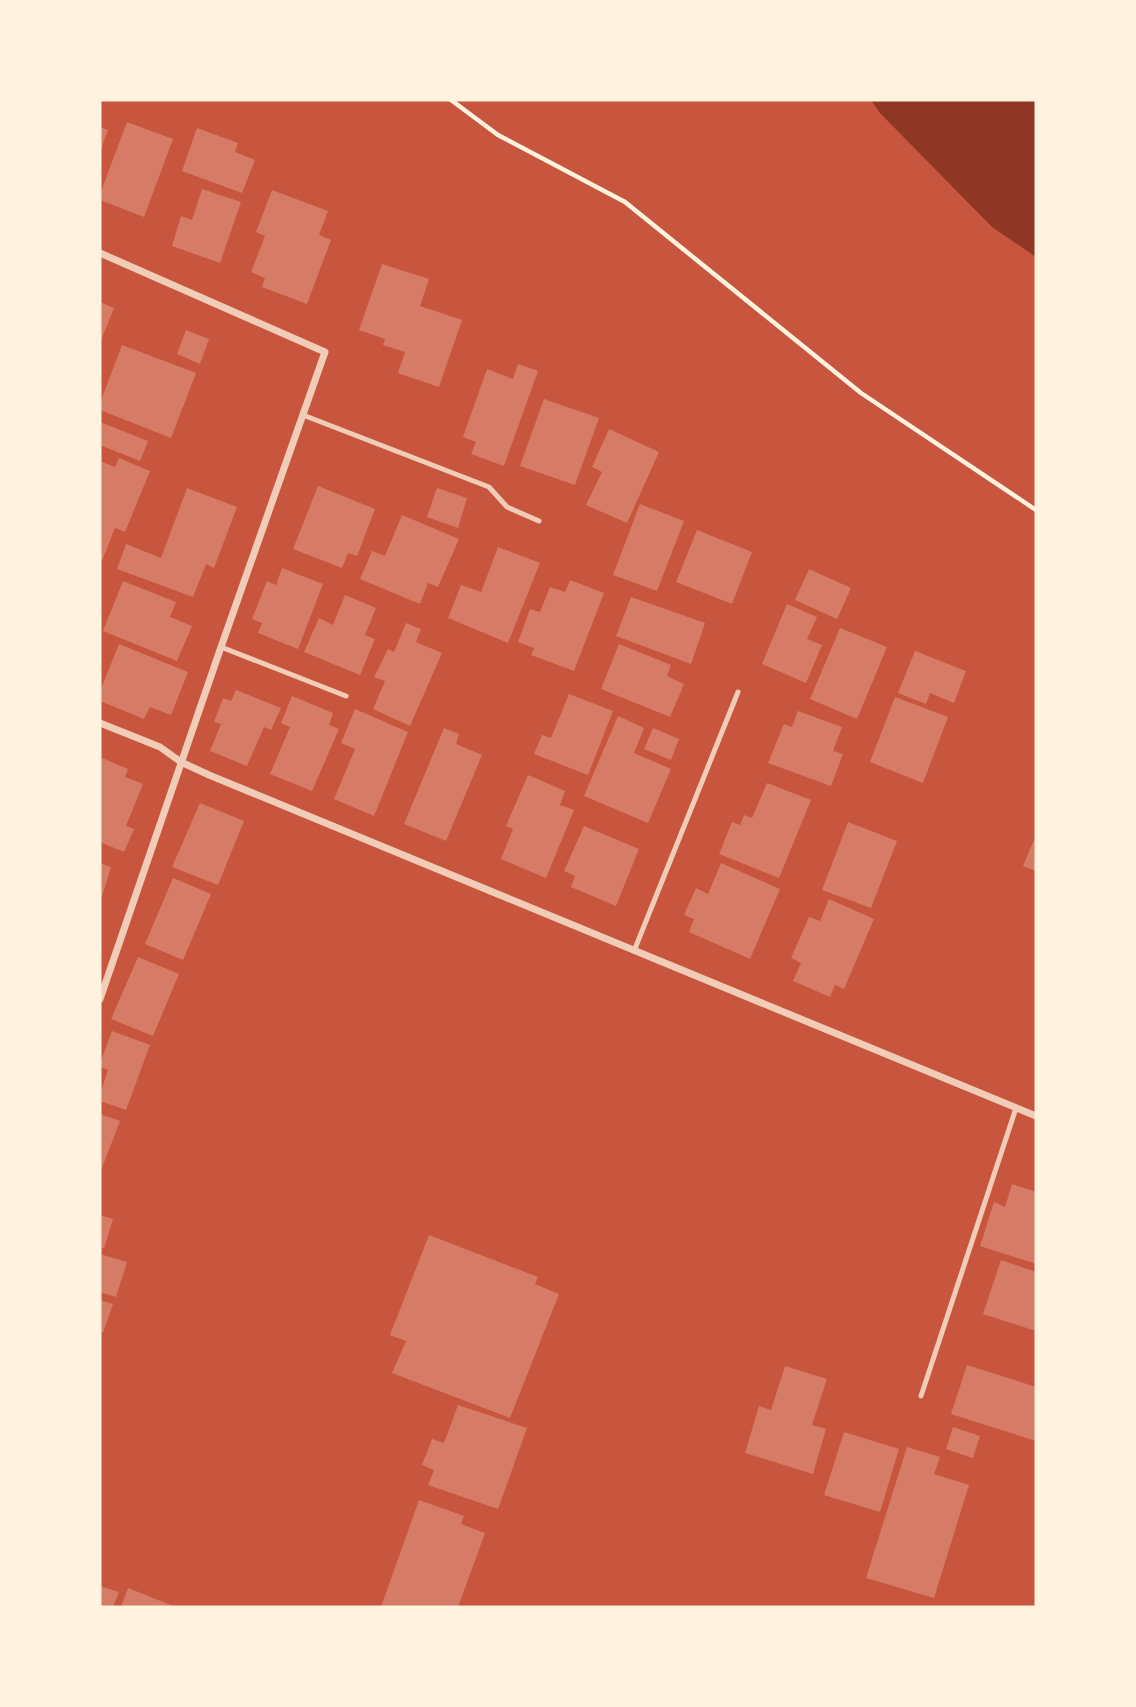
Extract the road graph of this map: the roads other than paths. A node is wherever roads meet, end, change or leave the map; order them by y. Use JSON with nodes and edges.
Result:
{"nodes":[{"id":1,"x":100,"y":253,"type":"edge"},
{"id":2,"x":303,"y":415,"type":"junction"},
{"id":3,"x":539,"y":522,"type":"dead end"},
{"id":4,"x":221,"y":647,"type":"junction"},
{"id":5,"x":738,"y":692,"type":"dead end"},
{"id":6,"x":346,"y":696,"type":"dead end"},
{"id":7,"x":100,"y":723,"type":"edge"},
{"id":8,"x":181,"y":762,"type":"junction"},
{"id":9,"x":634,"y":951,"type":"junction"},
{"id":10,"x":100,"y":999,"type":"edge"},
{"id":11,"x":1016,"y":1108,"type":"junction"},
{"id":12,"x":1036,"y":1115,"type":"edge"},
{"id":13,"x":922,"y":1396,"type":"dead end"}],
"edges":[{"from":1,"to":2,"type":"street"},
{"from":2,"to":3,"type":"lane"},
{"from":2,"to":4,"type":"street"},
{"from":4,"to":6,"type":"lane"},
{"from":4,"to":8,"type":"street"},
{"from":5,"to":9,"type":"lane"},
{"from":7,"to":8,"type":"street"},
{"from":8,"to":9,"type":"street"},
{"from":8,"to":10,"type":"street"},
{"from":9,"to":11,"type":"street"},
{"from":11,"to":12,"type":"street"},
{"from":11,"to":13,"type":"lane"}]}
